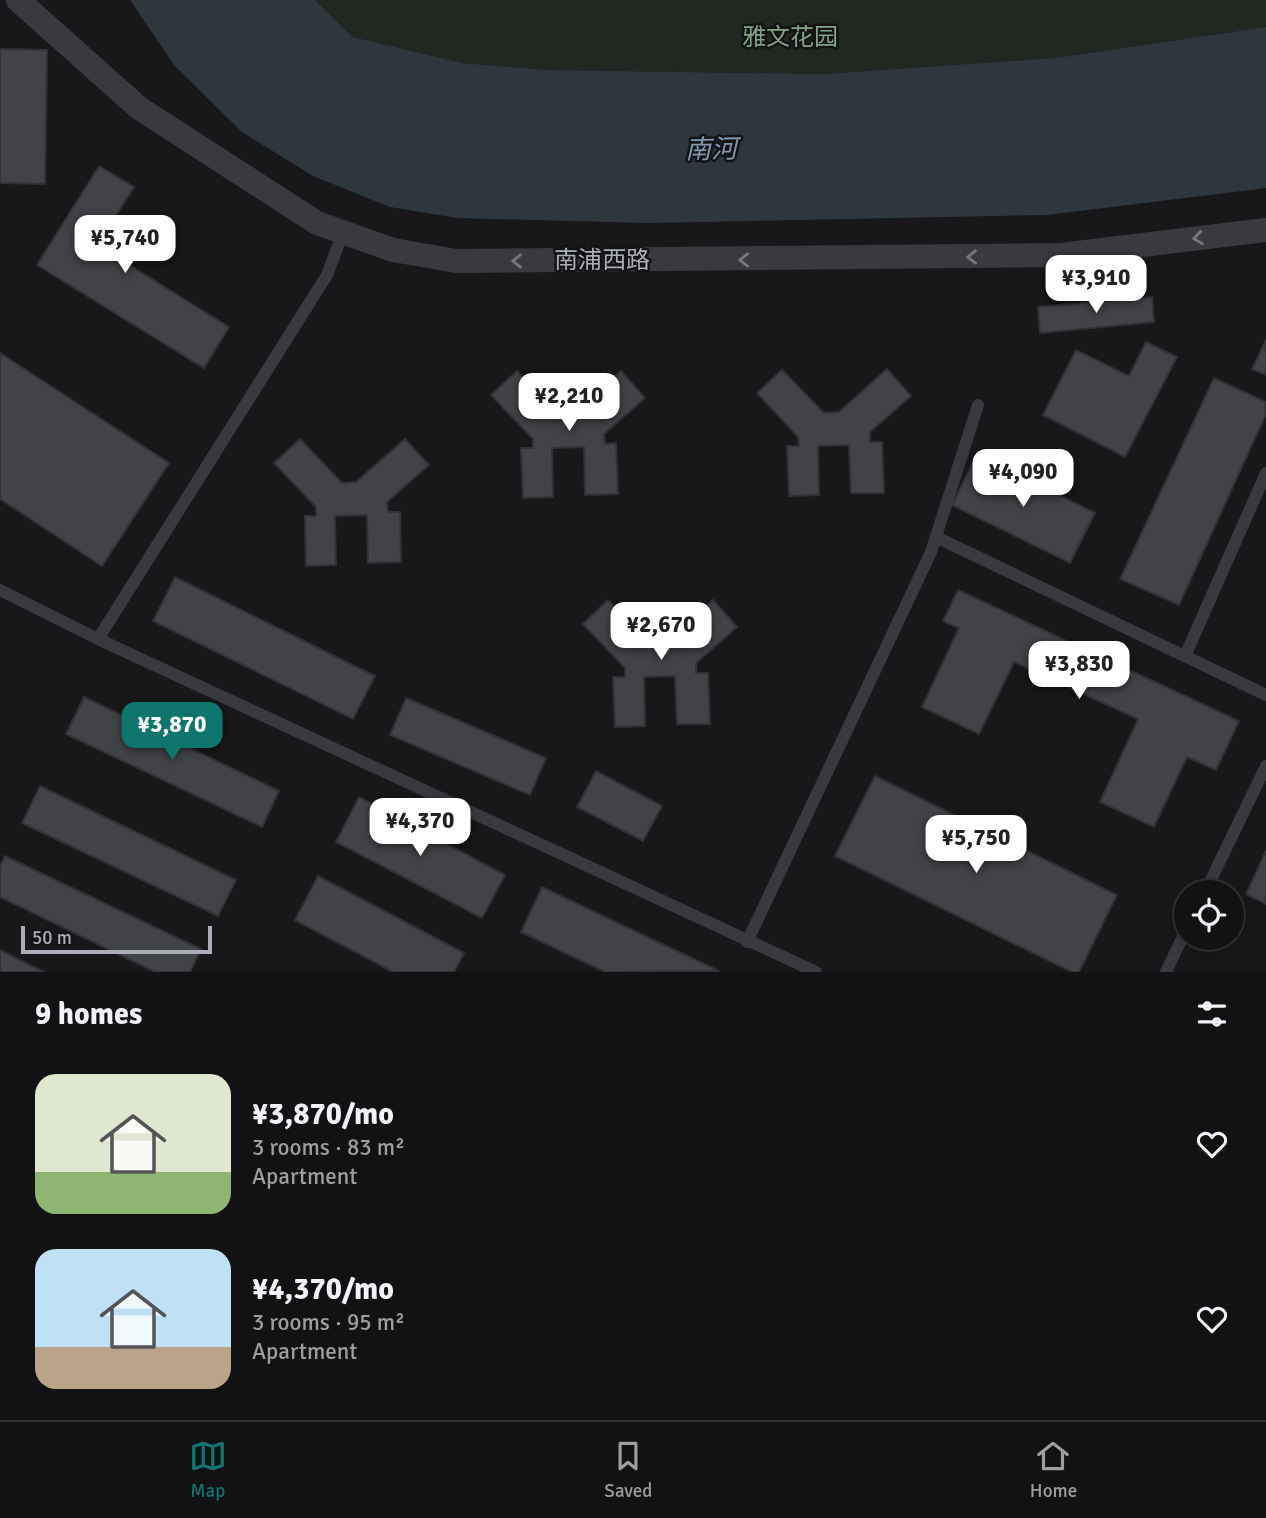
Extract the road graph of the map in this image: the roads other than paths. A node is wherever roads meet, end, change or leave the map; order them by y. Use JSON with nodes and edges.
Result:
{"nodes":[{"id":1,"x":18,"y":0,"type":"edge"},
{"id":2,"x":1266,"y":230,"type":"edge"},
{"id":3,"x":343,"y":233,"type":"junction"},
{"id":4,"x":978,"y":405,"type":"dead end"},
{"id":5,"x":1266,"y":473,"type":"edge"},
{"id":6,"x":936,"y":537,"type":"junction"},
{"id":7,"x":0,"y":590,"type":"edge"},
{"id":8,"x":98,"y":639,"type":"junction"},
{"id":9,"x":1185,"y":656,"type":"junction"},
{"id":10,"x":1266,"y":695,"type":"edge"},
{"id":11,"x":1266,"y":766,"type":"edge"},
{"id":12,"x":1211,"y":880,"type":"edge"},
{"id":13,"x":747,"y":942,"type":"junction"},
{"id":14,"x":1176,"y":950,"type":"edge"},
{"id":15,"x":816,"y":972,"type":"edge"},
{"id":16,"x":1166,"y":972,"type":"edge"}],
"edges":[{"from":1,"to":3,"type":"street","name":"南浦西路"},
{"from":2,"to":3,"type":"street","name":"南浦西路","one_way":true},
{"from":3,"to":8,"type":"lane"},
{"from":4,"to":6,"type":"lane"},
{"from":5,"to":9,"type":"lane"},
{"from":6,"to":9,"type":"lane"},
{"from":6,"to":13,"type":"lane"},
{"from":7,"to":8,"type":"lane"},
{"from":8,"to":13,"type":"lane"},
{"from":9,"to":10,"type":"lane"},
{"from":11,"to":12,"type":"lane"},
{"from":13,"to":15,"type":"lane"},
{"from":14,"to":16,"type":"lane"}]}
